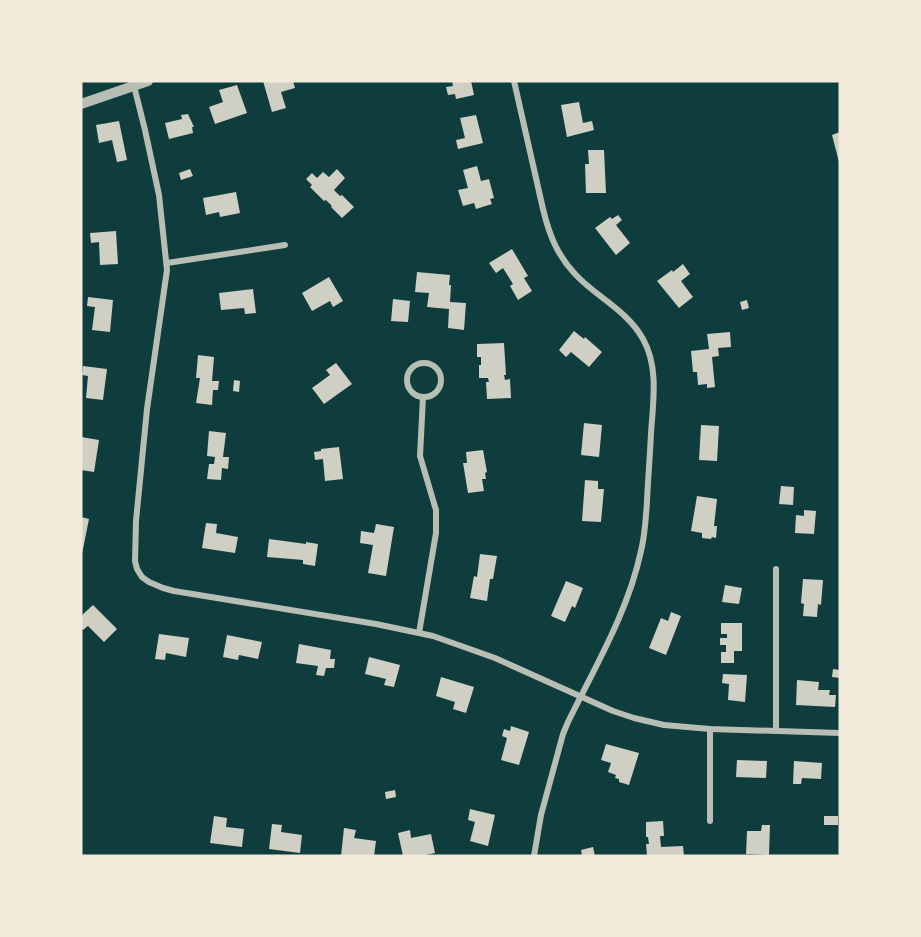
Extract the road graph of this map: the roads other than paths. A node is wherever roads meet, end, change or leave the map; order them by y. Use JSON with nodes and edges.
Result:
{"nodes":[{"id":1,"x":148,"y":81,"type":"edge"},
{"id":2,"x":514,"y":81,"type":"edge"},
{"id":3,"x":134,"y":86,"type":"junction"},
{"id":4,"x":81,"y":104,"type":"edge"},
{"id":5,"x":285,"y":245,"type":"dead end"},
{"id":6,"x":167,"y":263,"type":"junction"},
{"id":7,"x":423,"y":397,"type":"junction"},
{"id":8,"x":777,"y":569,"type":"dead end"},
{"id":9,"x":419,"y":633,"type":"junction"},
{"id":10,"x":581,"y":696,"type":"junction"},
{"id":11,"x":710,"y":729,"type":"junction"},
{"id":12,"x":776,"y":731,"type":"junction"},
{"id":13,"x":840,"y":734,"type":"edge"},
{"id":14,"x":710,"y":821,"type":"dead end"},
{"id":15,"x":534,"y":856,"type":"edge"}],
"edges":[{"from":1,"to":3,"type":"street"},
{"from":2,"to":10,"type":"street"},
{"from":3,"to":4,"type":"street"},
{"from":3,"to":6,"type":"street"},
{"from":5,"to":6,"type":"street"},
{"from":6,"to":9,"type":"street"},
{"from":7,"to":7,"type":"street"},
{"from":7,"to":9,"type":"street"},
{"from":8,"to":12,"type":"street"},
{"from":9,"to":10,"type":"street"},
{"from":10,"to":11,"type":"street"},
{"from":10,"to":15,"type":"street"},
{"from":11,"to":12,"type":"street"},
{"from":11,"to":14,"type":"street"},
{"from":12,"to":13,"type":"street"}]}
